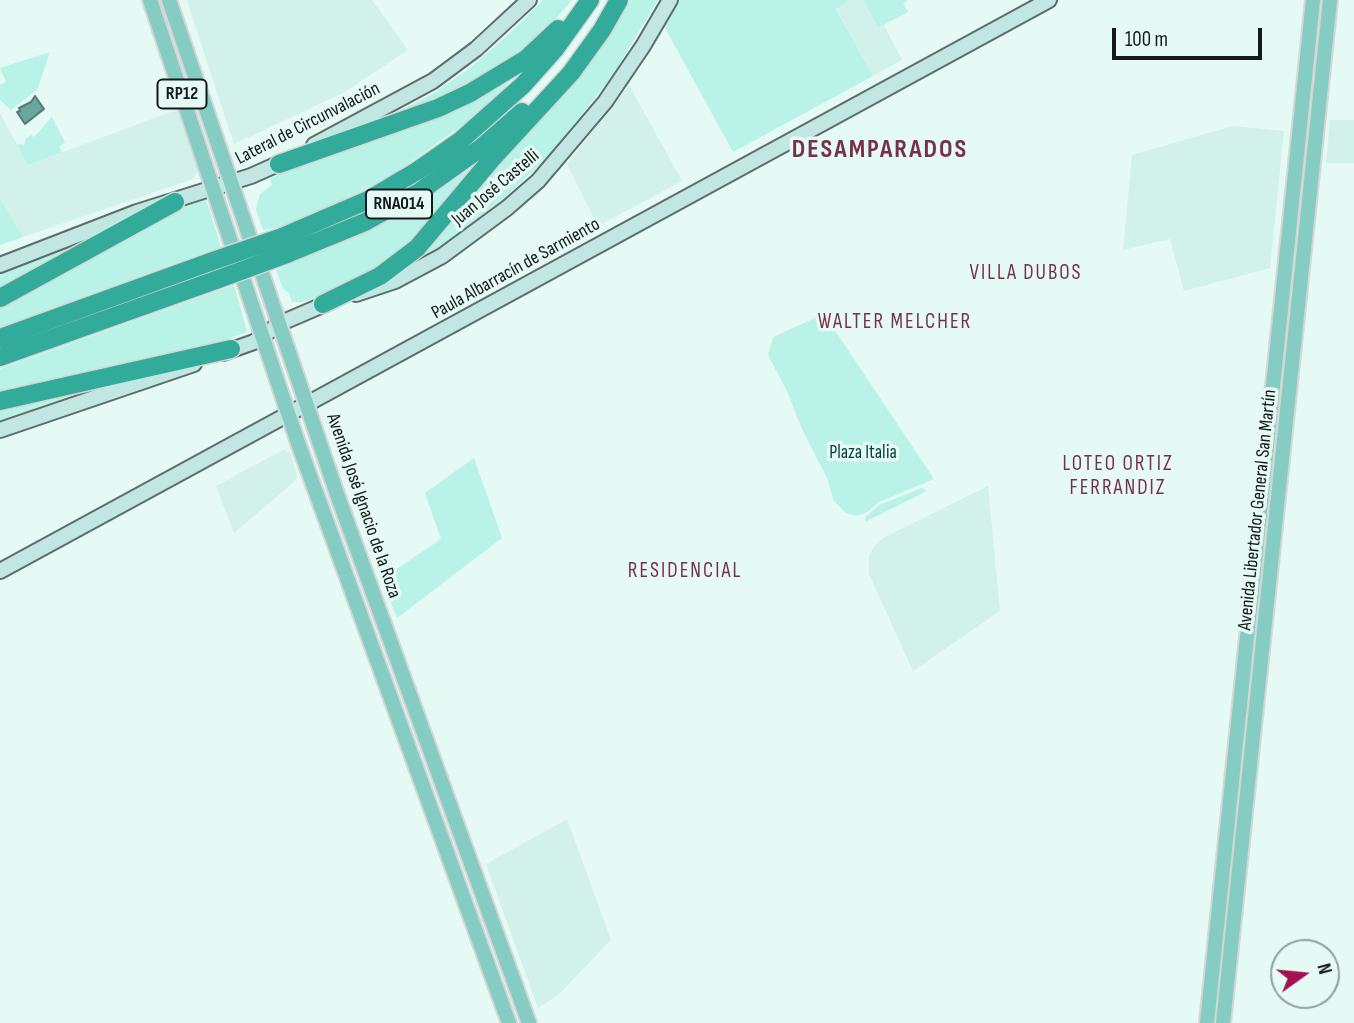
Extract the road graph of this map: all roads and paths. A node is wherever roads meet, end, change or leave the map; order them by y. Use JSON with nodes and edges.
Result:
{"nodes":[{"id":1,"x":150,"y":0,"type":"edge"},
{"id":2,"x":169,"y":0,"type":"edge"},
{"id":3,"x":529,"y":0,"type":"edge"},
{"id":4,"x":584,"y":0,"type":"edge"},
{"id":5,"x":590,"y":0,"type":"edge"},
{"id":6,"x":612,"y":0,"type":"edge"},
{"id":7,"x":619,"y":0,"type":"edge"},
{"id":8,"x":670,"y":0,"type":"edge"},
{"id":9,"x":1049,"y":0,"type":"edge"},
{"id":10,"x":1313,"y":0,"type":"edge"},
{"id":11,"x":1330,"y":0,"type":"edge"},
{"id":12,"x":279,"y":164,"type":"junction"},
{"id":13,"x":232,"y":183,"type":"junction"},
{"id":14,"x":213,"y":189,"type":"junction"},
{"id":15,"x":175,"y":202,"type":"junction"},
{"id":16,"x":285,"y":245,"type":"junction"},
{"id":17,"x":0,"y":265,"type":"edge"},
{"id":18,"x":0,"y":298,"type":"edge"},
{"id":19,"x":323,"y":304,"type":"junction"},
{"id":20,"x":281,"y":323,"type":"junction"},
{"id":21,"x":262,"y":336,"type":"junction"},
{"id":22,"x":0,"y":338,"type":"edge"},
{"id":23,"x":231,"y":349,"type":"junction"},
{"id":24,"x":0,"y":357,"type":"edge"},
{"id":25,"x":0,"y":401,"type":"edge"},
{"id":26,"x":307,"y":404,"type":"junction"},
{"id":27,"x":288,"y":414,"type":"junction"},
{"id":28,"x":0,"y":430,"type":"edge"},
{"id":29,"x":0,"y":571,"type":"edge"},
{"id":30,"x":509,"y":1023,"type":"edge"},
{"id":31,"x":529,"y":1023,"type":"edge"},
{"id":32,"x":1207,"y":1023,"type":"edge"},
{"id":33,"x":1223,"y":1023,"type":"edge"}],
"edges":[{"from":1,"to":14,"type":"main road","name":"Avenida José Ignacio de la Roza","number":"RP12"},
{"from":2,"to":13,"type":"main road","name":"Avenida José Ignacio de la Roza","number":"RP12"},
{"from":3,"to":12,"type":"street","name":"Lateral de Circunvalación"},
{"from":4,"to":12,"type":"highway"},
{"from":5,"to":16,"type":"highway","number":"RNA014"},
{"from":6,"to":16,"type":"highway","number":"RNA014"},
{"from":7,"to":19,"type":"highway"},
{"from":8,"to":19,"type":"street","name":"Juan José Castelli"},
{"from":9,"to":26,"type":"street","name":"Paula Albarracín de Sarmiento"},
{"from":10,"to":32,"type":"main road","name":"Avenida Libertador General San Martín"},
{"from":11,"to":33,"type":"main road","name":"Avenida Libertador General San Martín"},
{"from":12,"to":13,"type":"street","name":"Lateral de Circunvalación"},
{"from":13,"to":14,"type":"street","name":"Lateral de Circunvalación"},
{"from":13,"to":20,"type":"main road","name":"Avenida José Ignacio de la Roza","number":"RP12"},
{"from":14,"to":15,"type":"street","name":"Lateral de Circunvalación"},
{"from":14,"to":21,"type":"main road","name":"Avenida José Ignacio de la Roza","number":"RP12"},
{"from":15,"to":17,"type":"street","name":"Lateral de Circunvalación"},
{"from":15,"to":18,"type":"highway"},
{"from":16,"to":22,"type":"highway","number":"RNA014","bridge":true},
{"from":16,"to":24,"type":"highway","number":"RNA014","bridge":true},
{"from":19,"to":20,"type":"street","name":"Juan José Castelli"},
{"from":20,"to":21,"type":"street"},
{"from":20,"to":26,"type":"main road","name":"Avenida José Ignacio de la Roza"},
{"from":21,"to":23,"type":"street"},
{"from":21,"to":27,"type":"main road","name":"Avenida José Ignacio de la Roza"},
{"from":23,"to":25,"type":"highway"},
{"from":23,"to":28,"type":"street"},
{"from":26,"to":27,"type":"street","name":"Paula Albarracín de Sarmiento"},
{"from":26,"to":31,"type":"main road","name":"Avenida José Ignacio de la Roza"},
{"from":27,"to":29,"type":"street","name":"Paula Albarracín de Sarmiento"},
{"from":27,"to":30,"type":"main road","name":"Avenida José Ignacio de la Roza"}]}
